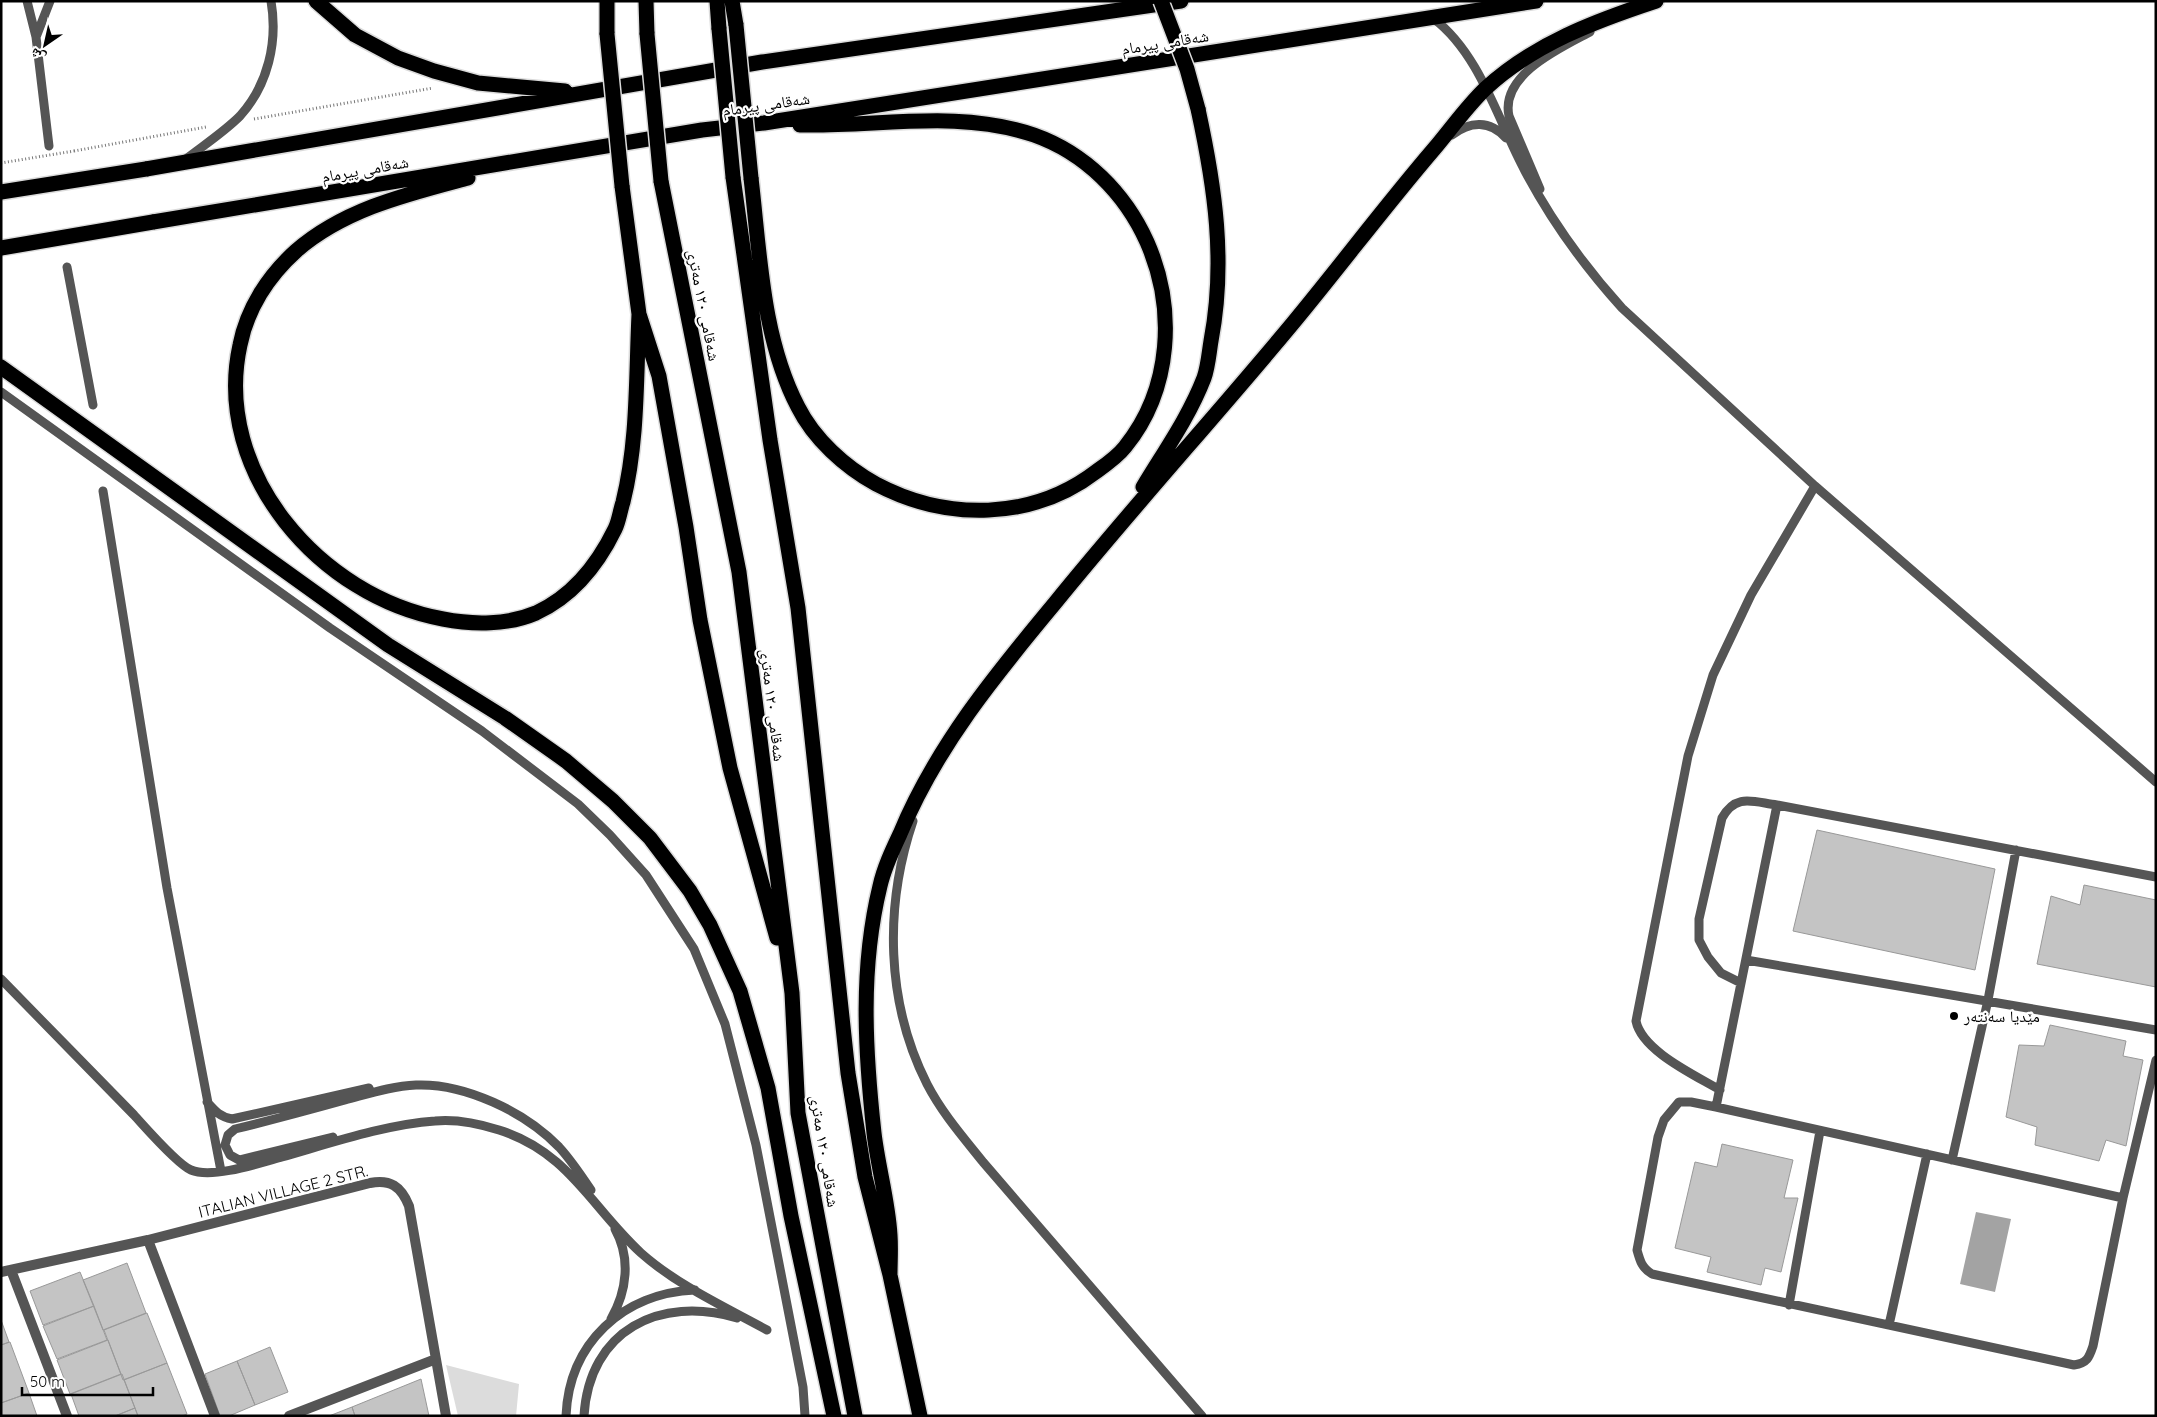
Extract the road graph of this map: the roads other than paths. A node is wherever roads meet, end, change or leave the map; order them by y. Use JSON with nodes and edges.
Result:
{"nodes":[{"id":1,"x":27,"y":1,"type":"edge"},
{"id":2,"x":50,"y":1,"type":"edge"},
{"id":3,"x":272,"y":1,"type":"edge"},
{"id":4,"x":316,"y":1,"type":"edge"},
{"id":5,"x":607,"y":1,"type":"edge"},
{"id":6,"x":646,"y":1,"type":"edge"},
{"id":7,"x":717,"y":1,"type":"edge"},
{"id":8,"x":732,"y":1,"type":"edge"},
{"id":9,"x":1160,"y":1,"type":"edge"},
{"id":10,"x":1181,"y":1,"type":"edge"},
{"id":11,"x":1536,"y":1,"type":"edge"},
{"id":12,"x":1655,"y":1,"type":"edge"},
{"id":13,"x":1434,"y":19,"type":"junction"},
{"id":14,"x":36,"y":37,"type":"junction"},
{"id":15,"x":1485,"y":89,"type":"junction"},
{"id":16,"x":586,"y":93,"type":"junction"},
{"id":17,"x":764,"y":123,"type":"junction"},
{"id":18,"x":49,"y":146,"type":"dead end"},
{"id":19,"x":599,"y":147,"type":"junction"},
{"id":20,"x":1513,"y":147,"type":"junction"},
{"id":21,"x":1434,"y":149,"type":"junction"},
{"id":22,"x":182,"y":163,"type":"junction"},
{"id":23,"x":1,"y":192,"type":"edge"},
{"id":24,"x":1551,"y":217,"type":"junction"},
{"id":25,"x":1,"y":248,"type":"edge"},
{"id":26,"x":66,"y":267,"type":"dead end"},
{"id":27,"x":639,"y":314,"type":"junction"},
{"id":28,"x":1,"y":366,"type":"edge"},
{"id":29,"x":1,"y":392,"type":"edge"},
{"id":30,"x":93,"y":405,"type":"dead end"},
{"id":31,"x":1815,"y":486,"type":"junction"},
{"id":32,"x":104,"y":491,"type":"dead end"},
{"id":33,"x":1123,"y":521,"type":"junction"},
{"id":34,"x":937,"y":758,"type":"junction"},
{"id":35,"x":2156,"y":782,"type":"edge"},
{"id":36,"x":1778,"y":805,"type":"junction"},
{"id":37,"x":2016,"y":850,"type":"junction"},
{"id":38,"x":2156,"y":877,"type":"edge"},
{"id":39,"x":1746,"y":960,"type":"junction"},
{"id":40,"x":1,"y":979,"type":"edge"},
{"id":41,"x":1742,"y":982,"type":"junction"},
{"id":42,"x":792,"y":993,"type":"junction"},
{"id":43,"x":1988,"y":1000,"type":"junction"},
{"id":44,"x":2156,"y":1030,"type":"edge"},
{"id":45,"x":2156,"y":1060,"type":"edge"},
{"id":46,"x":417,"y":1085,"type":"junction"},
{"id":47,"x":1720,"y":1090,"type":"junction"},
{"id":48,"x":207,"y":1101,"type":"junction"},
{"id":49,"x":1716,"y":1107,"type":"junction"},
{"id":50,"x":402,"y":1126,"type":"junction"},
{"id":51,"x":1820,"y":1131,"type":"junction"},
{"id":52,"x":1927,"y":1154,"type":"junction"},
{"id":53,"x":1952,"y":1160,"type":"junction"},
{"id":54,"x":221,"y":1171,"type":"junction"},
{"id":55,"x":2123,"y":1198,"type":"junction"},
{"id":56,"x":608,"y":1217,"type":"junction"},
{"id":57,"x":148,"y":1240,"type":"junction"},
{"id":58,"x":6,"y":1271,"type":"edge"},
{"id":59,"x":890,"y":1275,"type":"junction"},
{"id":60,"x":695,"y":1290,"type":"junction"},
{"id":61,"x":1789,"y":1305,"type":"junction"},
{"id":62,"x":611,"y":1319,"type":"junction"},
{"id":63,"x":753,"y":1322,"type":"junction"},
{"id":64,"x":1889,"y":1325,"type":"junction"},
{"id":65,"x":767,"y":1330,"type":"dead end"},
{"id":66,"x":436,"y":1359,"type":"junction"},
{"id":67,"x":68,"y":1416,"type":"edge"},
{"id":68,"x":215,"y":1416,"type":"edge"},
{"id":69,"x":289,"y":1416,"type":"edge"},
{"id":70,"x":446,"y":1416,"type":"edge"},
{"id":71,"x":566,"y":1416,"type":"edge"},
{"id":72,"x":584,"y":1416,"type":"edge"},
{"id":73,"x":805,"y":1416,"type":"edge"},
{"id":74,"x":834,"y":1416,"type":"edge"},
{"id":75,"x":855,"y":1416,"type":"edge"},
{"id":76,"x":920,"y":1416,"type":"edge"},
{"id":77,"x":1202,"y":1416,"type":"edge"}],
"edges":[{"from":1,"to":14,"type":"lane"},
{"from":2,"to":14,"type":"lane"},
{"from":3,"to":22,"type":"lane"},
{"from":4,"to":16,"type":"highway"},
{"from":5,"to":27,"type":"highway","bridge":true},
{"from":6,"to":42,"type":"highway","name":"شەقامی ١٢٠ مەتری","bridge":true},
{"from":7,"to":59,"type":"highway","bridge":true},
{"from":8,"to":17,"type":"highway","bridge":true},
{"from":9,"to":33,"type":"highway","bridge":true},
{"from":10,"to":16,"type":"highway"},
{"from":11,"to":13,"type":"highway","name":"شەقامی پیرمام"},
{"from":12,"to":15,"type":"highway"},
{"from":12,"to":24,"type":"lane"},
{"from":13,"to":15,"type":"lane"},
{"from":13,"to":17,"type":"highway","name":"شەقامی پیرمام"},
{"from":14,"to":18,"type":"lane"},
{"from":15,"to":20,"type":"lane"},
{"from":15,"to":21,"type":"highway"},
{"from":16,"to":22,"type":"highway"},
{"from":17,"to":19,"type":"highway","name":"شەقامی پیرمام"},
{"from":19,"to":25,"type":"highway","name":"شەقامی پیرمام","bridge":true},
{"from":19,"to":27,"type":"highway"},
{"from":20,"to":21,"type":"lane"},
{"from":20,"to":24,"type":"lane"},
{"from":21,"to":33,"type":"highway"},
{"from":22,"to":23,"type":"highway","bridge":true},
{"from":24,"to":31,"type":"lane"},
{"from":26,"to":30,"type":"lane"},
{"from":27,"to":42,"type":"highway"},
{"from":28,"to":74,"type":"highway"},
{"from":29,"to":73,"type":"lane"},
{"from":31,"to":35,"type":"lane"},
{"from":31,"to":47,"type":"lane"},
{"from":32,"to":48,"type":"lane"},
{"from":33,"to":34,"type":"highway"},
{"from":34,"to":59,"type":"highway"},
{"from":34,"to":77,"type":"lane"},
{"from":36,"to":37,"type":"lane"},
{"from":36,"to":39,"type":"lane"},
{"from":36,"to":41,"type":"lane"},
{"from":37,"to":38,"type":"lane"},
{"from":37,"to":43,"type":"lane"},
{"from":39,"to":41,"type":"lane"},
{"from":39,"to":43,"type":"lane"},
{"from":40,"to":54,"type":"lane"},
{"from":41,"to":47,"type":"lane"},
{"from":42,"to":75,"type":"highway","name":"شەقامی ١٢٠ مەتری"},
{"from":43,"to":44,"type":"lane"},
{"from":43,"to":53,"type":"lane"},
{"from":45,"to":55,"type":"lane"},
{"from":46,"to":48,"type":"lane"},
{"from":46,"to":50,"type":"lane"},
{"from":46,"to":56,"type":"lane"},
{"from":47,"to":49,"type":"lane"},
{"from":48,"to":54,"type":"lane"},
{"from":49,"to":51,"type":"lane"},
{"from":49,"to":61,"type":"lane"},
{"from":50,"to":54,"type":"lane"},
{"from":50,"to":56,"type":"lane"},
{"from":51,"to":52,"type":"lane"},
{"from":51,"to":61,"type":"lane"},
{"from":52,"to":53,"type":"lane"},
{"from":52,"to":64,"type":"lane"},
{"from":53,"to":55,"type":"lane"},
{"from":55,"to":64,"type":"lane"},
{"from":56,"to":60,"type":"lane"},
{"from":56,"to":62,"type":"lane"},
{"from":57,"to":58,"type":"street","name":"ITALIAN VILLAGE 2 STR."},
{"from":57,"to":66,"type":"street","name":"ITALIAN VILLAGE 2 STR."},
{"from":57,"to":68,"type":"street"},
{"from":58,"to":67,"type":"street"},
{"from":59,"to":76,"type":"highway"},
{"from":60,"to":62,"type":"lane"},
{"from":60,"to":63,"type":"lane"},
{"from":61,"to":64,"type":"lane"},
{"from":62,"to":71,"type":"lane"},
{"from":63,"to":65,"type":"lane"},
{"from":63,"to":72,"type":"lane"},
{"from":66,"to":69,"type":"street"},
{"from":66,"to":70,"type":"street","name":"ITALIAN VILLAGE 2 STR."}]}
